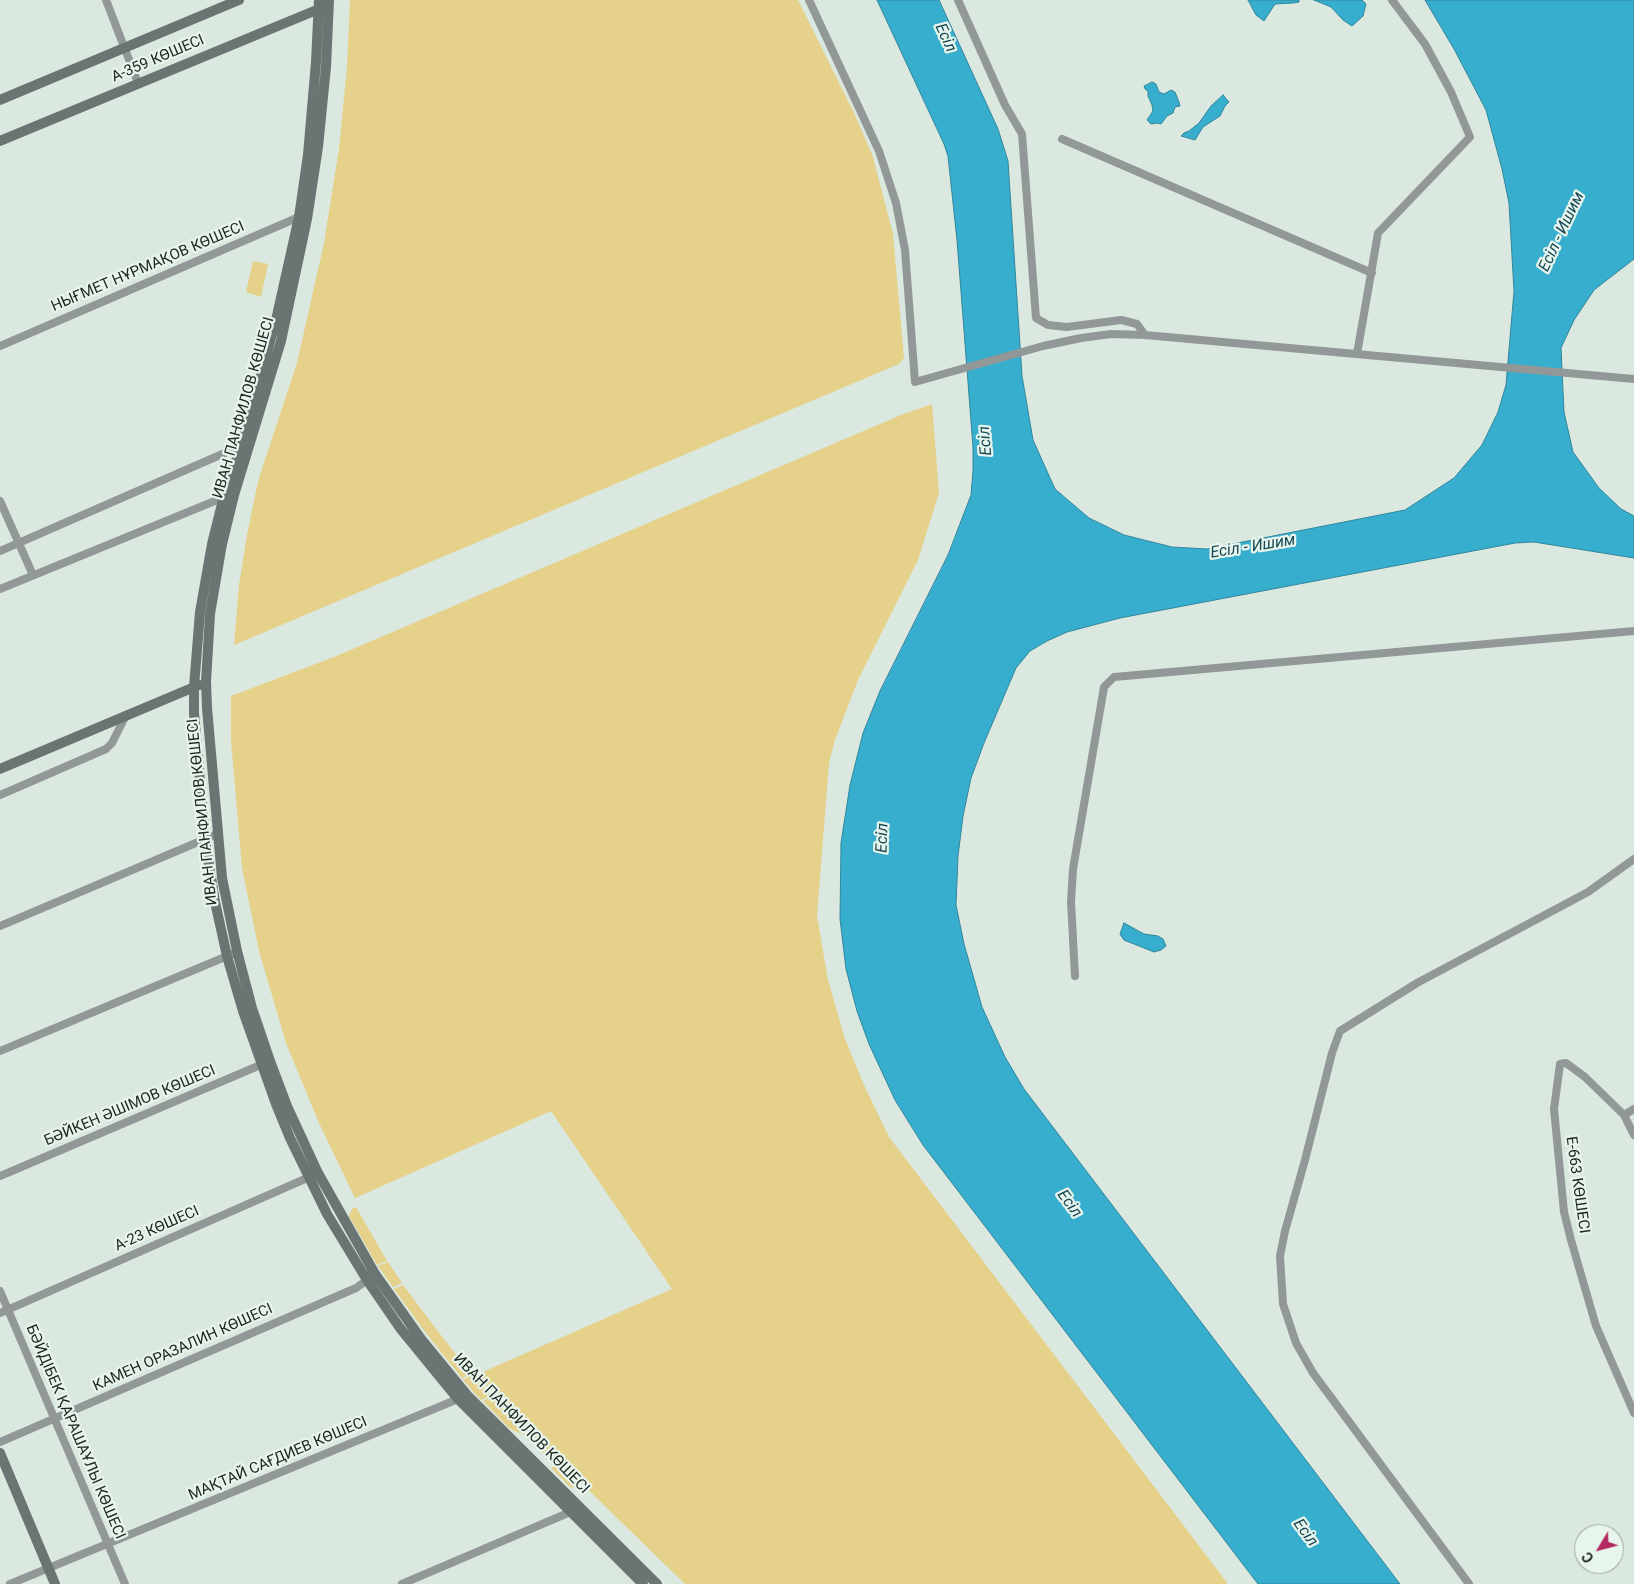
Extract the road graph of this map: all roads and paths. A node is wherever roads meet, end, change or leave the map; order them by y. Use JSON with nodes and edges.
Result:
{"nodes":[{"id":1,"x":106,"y":0,"type":"edge"},
{"id":2,"x":239,"y":0,"type":"edge"},
{"id":3,"x":809,"y":0,"type":"edge"},
{"id":4,"x":958,"y":0,"type":"edge"},
{"id":5,"x":1392,"y":0,"type":"edge"},
{"id":6,"x":324,"y":5,"type":"edge"},
{"id":7,"x":125,"y":48,"type":"junction"},
{"id":8,"x":138,"y":83,"type":"junction"},
{"id":9,"x":0,"y":100,"type":"edge"},
{"id":10,"x":1062,"y":139,"type":"dead end"},
{"id":11,"x":0,"y":141,"type":"edge"},
{"id":12,"x":303,"y":218,"type":"junction"},
{"id":13,"x":1372,"y":273,"type":"junction"},
{"id":14,"x":1145,"y":335,"type":"junction"},
{"id":15,"x":0,"y":346,"type":"edge"},
{"id":16,"x":1357,"y":354,"type":"junction"},
{"id":17,"x":1634,"y":379,"type":"edge"},
{"id":18,"x":245,"y":445,"type":"junction"},
{"id":19,"x":229,"y":496,"type":"junction"},
{"id":20,"x":0,"y":501,"type":"edge"},
{"id":21,"x":18,"y":544,"type":"junction"},
{"id":22,"x":0,"y":551,"type":"edge"},
{"id":23,"x":33,"y":575,"type":"junction"},
{"id":24,"x":0,"y":589,"type":"edge"},
{"id":25,"x":1634,"y":631,"type":"edge"},
{"id":26,"x":206,"y":682,"type":"junction"},
{"id":27,"x":194,"y":687,"type":"junction"},
{"id":28,"x":126,"y":715,"type":"junction"},
{"id":29,"x":0,"y":769,"type":"edge"},
{"id":30,"x":0,"y":795,"type":"edge"},
{"id":31,"x":217,"y":834,"type":"junction"},
{"id":32,"x":204,"y":840,"type":"junction"},
{"id":33,"x":1634,"y":859,"type":"edge"},
{"id":34,"x":0,"y":926,"type":"edge"},
{"id":35,"x":232,"y":954,"type":"junction"},
{"id":36,"x":1075,"y":976,"type":"dead end"},
{"id":37,"x":0,"y":1051,"type":"edge"},
{"id":38,"x":265,"y":1063,"type":"junction"},
{"id":39,"x":1634,"y":1109,"type":"edge"},
{"id":40,"x":1624,"y":1115,"type":"junction"},
{"id":41,"x":1634,"y":1135,"type":"edge"},
{"id":42,"x":313,"y":1175,"type":"junction"},
{"id":43,"x":0,"y":1176,"type":"edge"},
{"id":44,"x":371,"y":1277,"type":"junction"},
{"id":45,"x":0,"y":1291,"type":"edge"},
{"id":46,"x":8,"y":1310,"type":"junction"},
{"id":47,"x":0,"y":1313,"type":"edge"},
{"id":48,"x":458,"y":1399,"type":"junction"},
{"id":49,"x":1634,"y":1412,"type":"edge"},
{"id":50,"x":55,"y":1419,"type":"junction"},
{"id":51,"x":0,"y":1442,"type":"edge"},
{"id":52,"x":0,"y":1453,"type":"edge"},
{"id":53,"x":576,"y":1509,"type":"junction"},
{"id":54,"x":109,"y":1544,"type":"junction"},
{"id":55,"x":49,"y":1568,"type":"junction"},
{"id":56,"x":10,"y":1584,"type":"edge"},
{"id":57,"x":56,"y":1584,"type":"edge"},
{"id":58,"x":125,"y":1584,"type":"edge"},
{"id":59,"x":402,"y":1584,"type":"edge"},
{"id":60,"x":643,"y":1584,"type":"edge"},
{"id":61,"x":657,"y":1584,"type":"edge"},
{"id":62,"x":1469,"y":1584,"type":"edge"}],
"edges":[{"from":1,"to":7,"type":"street"},
{"from":2,"to":7,"type":"street"},
{"from":3,"to":14,"type":"street"},
{"from":4,"to":14,"type":"street"},
{"from":5,"to":13,"type":"street"},
{"from":6,"to":8,"type":"street","name":"А-359 КӨШЕСІ"},
{"from":6,"to":12,"type":"street","name":"ИВАН ПАНФИЛОВ КӨШЕСІ"},
{"from":7,"to":8,"type":"street"},
{"from":7,"to":9,"type":"street"},
{"from":8,"to":11,"type":"street","name":"А-359 КӨШЕСІ"},
{"from":10,"to":13,"type":"street"},
{"from":12,"to":15,"type":"street","name":"НЫҒМЕТ НҰРМАҚОВ КӨШЕСІ"},
{"from":12,"to":18,"type":"street","name":"ИВАН ПАНФИЛОВ КӨШЕСІ"},
{"from":13,"to":16,"type":"street"},
{"from":14,"to":16,"type":"street"},
{"from":16,"to":17,"type":"street"},
{"from":18,"to":19,"type":"street","name":"ИВАН ПАНФИЛОВ КӨШЕСІ"},
{"from":18,"to":21,"type":"street"},
{"from":19,"to":23,"type":"street"},
{"from":19,"to":26,"type":"street","name":"ИВАН ПАНФИЛОВ КӨШЕСІ"},
{"from":19,"to":27,"type":"street","name":"ИВАН ПАНФИЛОВ КӨШЕСІ"},
{"from":20,"to":21,"type":"street"},
{"from":21,"to":22,"type":"street"},
{"from":21,"to":23,"type":"street"},
{"from":23,"to":24,"type":"street"},
{"from":25,"to":36,"type":"street"},
{"from":26,"to":27,"type":"street"},
{"from":26,"to":31,"type":"street","name":"ИВАН ПАНФИЛОВ КӨШЕСІ"},
{"from":27,"to":28,"type":"street"},
{"from":27,"to":32,"type":"street","name":"ИВАН ПАНФИЛОВ КӨШЕСІ"},
{"from":28,"to":29,"type":"street"},
{"from":28,"to":30,"type":"street"},
{"from":31,"to":32,"type":"street"},
{"from":31,"to":35,"type":"street","name":"ИВАН ПАНФИЛОВ КӨШЕСІ"},
{"from":32,"to":34,"type":"street"},
{"from":32,"to":35,"type":"street","name":"ИВАН ПАНФИЛОВ КӨШЕСІ"},
{"from":33,"to":62,"type":"street"},
{"from":35,"to":37,"type":"street"},
{"from":35,"to":38,"type":"street","name":"ИВАН ПАНФИЛОВ КӨШЕСІ"},
{"from":38,"to":42,"type":"street","name":"ИВАН ПАНФИЛОВ КӨШЕСІ"},
{"from":38,"to":43,"type":"street","name":"БӘЙКЕН ӘШІМОВ КӨШЕСІ"},
{"from":39,"to":40,"type":"street"},
{"from":40,"to":41,"type":"street","name":"Е-663 КӨШЕСІ"},
{"from":40,"to":49,"type":"street","name":"Е-663 КӨШЕСІ"},
{"from":42,"to":44,"type":"street","name":"ИВАН ПАНФИЛОВ КӨШЕСІ"},
{"from":42,"to":46,"type":"street","name":"А-23 КӨШЕСІ"},
{"from":44,"to":48,"type":"street","name":"ИВАН ПАНФИЛОВ КӨШЕСІ"},
{"from":44,"to":50,"type":"street","name":"КАМЕН ОРАЗАЛИН КӨШЕСІ"},
{"from":44,"to":53,"type":"street","name":"ИВАН ПАНФИЛОВ КӨШЕСІ"},
{"from":45,"to":46,"type":"street","name":"БӘЙДІБЕК ҚАРАШАҰЛЫ КӨШЕСІ"},
{"from":46,"to":47,"type":"street","name":"А-23 КӨШЕСІ"},
{"from":46,"to":50,"type":"street","name":"БӘЙДІБЕК ҚАРАШАҰЛЫ КӨШЕСІ"},
{"from":48,"to":53,"type":"street","name":"ИВАН ПАНФИЛОВ КӨШЕСІ"},
{"from":48,"to":54,"type":"street","name":"МАҚТАЙ САҒДИЕВ КӨШЕСІ"},
{"from":50,"to":51,"type":"street","name":"КАМЕН ОРАЗАЛИН КӨШЕСІ"},
{"from":50,"to":54,"type":"street","name":"БӘЙДІБЕК ҚАРАШАҰЛЫ КӨШЕСІ"},
{"from":52,"to":55,"type":"street"},
{"from":53,"to":59,"type":"street"},
{"from":53,"to":60,"type":"street","name":"ИВАН ПАНФИЛОВ КӨШЕСІ"},
{"from":53,"to":61,"type":"street","name":"ИВАН ПАНФИЛОВ КӨШЕСІ"},
{"from":54,"to":55,"type":"street","name":"МАҚТАЙ САҒДИЕВ КӨШЕСІ"},
{"from":54,"to":58,"type":"street","name":"БӘЙДІБЕК ҚАРАШАҰЛЫ КӨШЕСІ"},
{"from":55,"to":56,"type":"street","name":"МАҚТАЙ САҒДИЕВ КӨШЕСІ"},
{"from":55,"to":57,"type":"street"}]}
